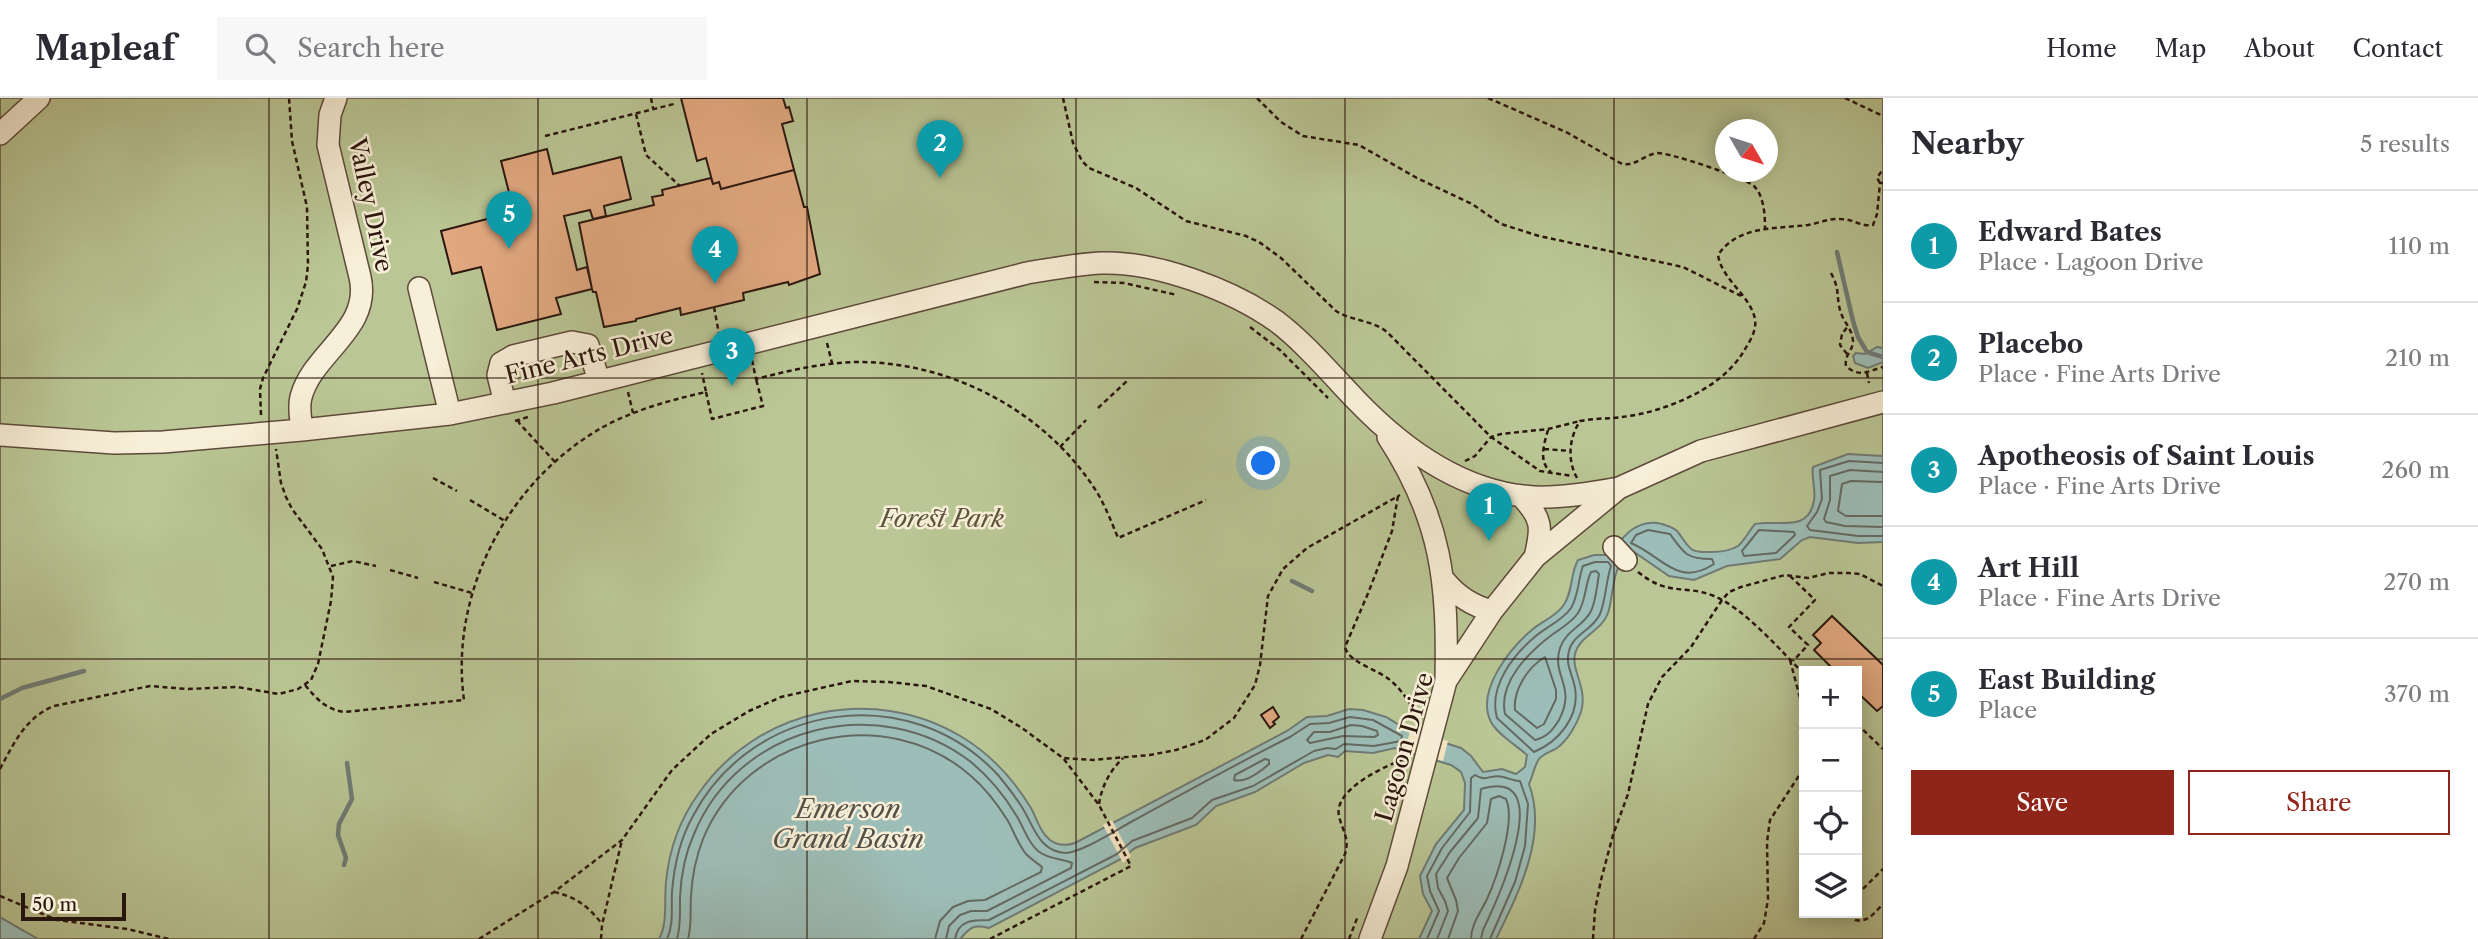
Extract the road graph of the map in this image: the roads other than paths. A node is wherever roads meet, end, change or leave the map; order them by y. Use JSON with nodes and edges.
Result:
{"nodes":[{"id":1,"x":39,"y":98,"type":"edge"},
{"id":2,"x":336,"y":98,"type":"edge"},
{"id":3,"x":0,"y":134,"type":"edge"},
{"id":4,"x":419,"y":288,"type":"dead end"},
{"id":5,"x":599,"y":381,"type":"junction"},
{"id":6,"x":1883,"y":402,"type":"edge"},
{"id":7,"x":505,"y":403,"type":"junction"},
{"id":8,"x":450,"y":414,"type":"junction"},
{"id":9,"x":1379,"y":424,"type":"junction"},
{"id":10,"x":302,"y":430,"type":"junction"},
{"id":11,"x":0,"y":435,"type":"edge"},
{"id":12,"x":1619,"y":488,"type":"junction"},
{"id":13,"x":1521,"y":496,"type":"junction"},
{"id":14,"x":1535,"y":557,"type":"junction"},
{"id":15,"x":1444,"y":581,"type":"junction"},
{"id":16,"x":1492,"y":611,"type":"junction"},
{"id":17,"x":1446,"y":681,"type":"junction"},
{"id":18,"x":1370,"y":939,"type":"edge"}],
"edges":[{"from":1,"to":3,"type":"street"},
{"from":2,"to":10,"type":"street","name":"Valley Drive"},
{"from":4,"to":8,"type":"street"},
{"from":5,"to":7,"type":"street","name":"Fine Arts Drive"},
{"from":5,"to":7,"type":"street"},
{"from":5,"to":9,"type":"street","name":"Fine Arts Drive"},
{"from":6,"to":12,"type":"street","name":"Lagoon Drive"},
{"from":7,"to":8,"type":"street","name":"Fine Arts Drive"},
{"from":8,"to":10,"type":"street","name":"Fine Arts Drive"},
{"from":9,"to":13,"type":"street","name":"Fine Arts Drive"},
{"from":9,"to":15,"type":"street","name":"Fine Arts Drive"},
{"from":10,"to":11,"type":"street","name":"Fine Arts Drive"},
{"from":12,"to":13,"type":"street","name":"Fine Arts Drive"},
{"from":12,"to":14,"type":"street","name":"Lagoon Drive"},
{"from":13,"to":14,"type":"street"},
{"from":14,"to":16,"type":"street","name":"Lagoon Drive"},
{"from":15,"to":16,"type":"street"},
{"from":15,"to":17,"type":"street","name":"Fine Arts Drive"},
{"from":16,"to":17,"type":"street","name":"Lagoon Drive"},
{"from":17,"to":18,"type":"street","name":"Lagoon Drive"}]}
